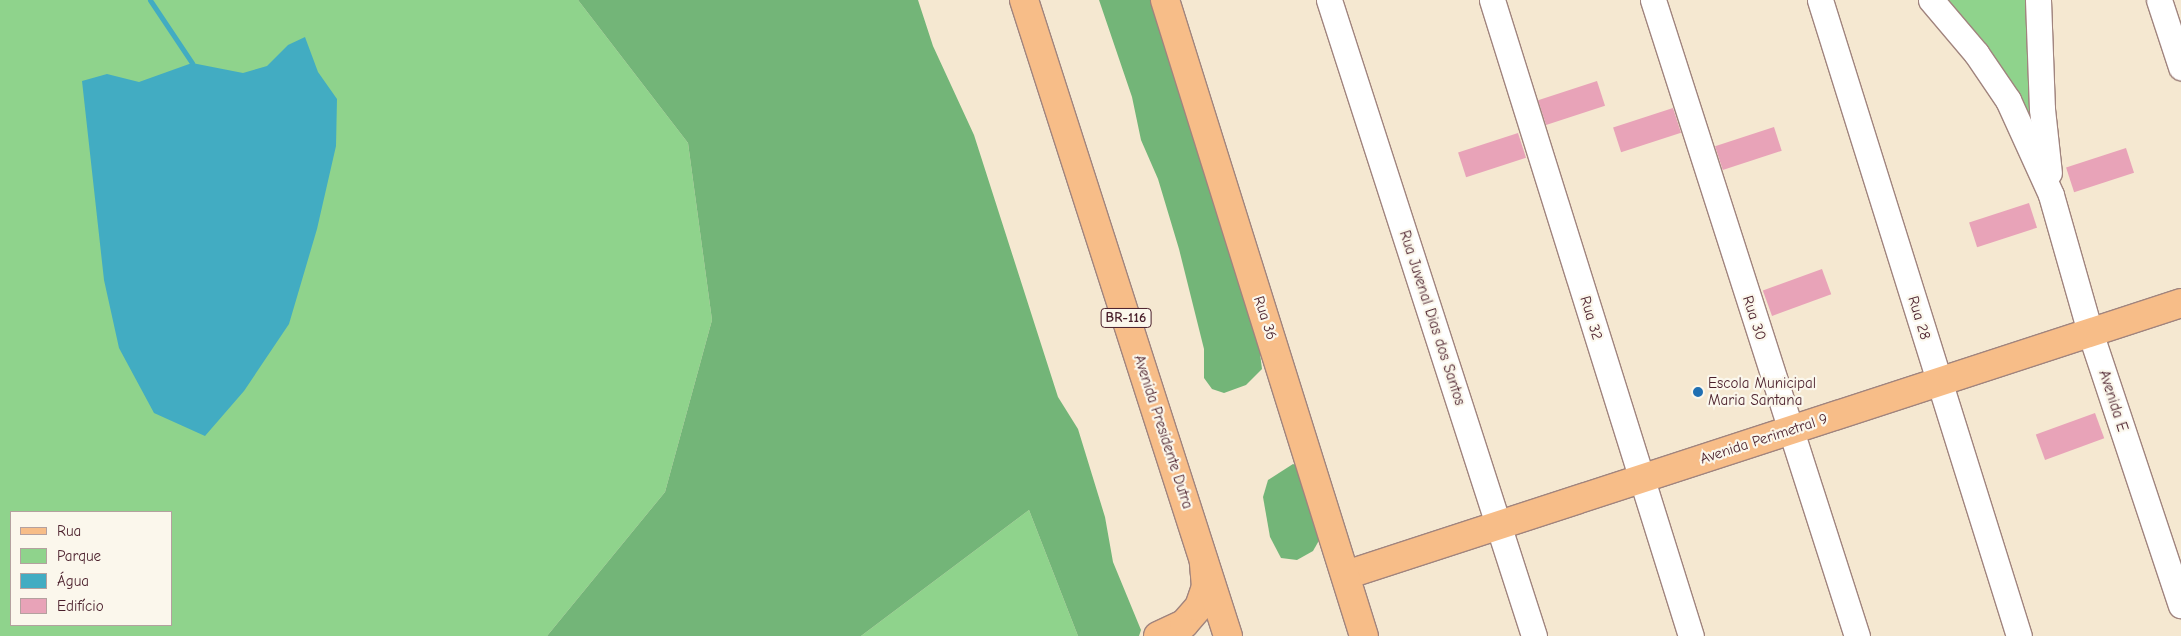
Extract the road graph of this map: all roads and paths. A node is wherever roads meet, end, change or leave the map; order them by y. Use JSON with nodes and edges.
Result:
{"nodes":[{"id":1,"x":1024,"y":0,"type":"edge"},
{"id":2,"x":1165,"y":0,"type":"edge"},
{"id":3,"x":1329,"y":0,"type":"edge"},
{"id":4,"x":1492,"y":0,"type":"edge"},
{"id":5,"x":1654,"y":0,"type":"edge"},
{"id":6,"x":1820,"y":0,"type":"edge"},
{"id":7,"x":1931,"y":0,"type":"edge"},
{"id":8,"x":2038,"y":0,"type":"edge"},
{"id":9,"x":2159,"y":0,"type":"edge"},
{"id":10,"x":2181,"y":67,"type":"edge"},
{"id":11,"x":2051,"y":195,"type":"junction"},
{"id":12,"x":2181,"y":303,"type":"edge"},
{"id":13,"x":2090,"y":332,"type":"junction"},
{"id":14,"x":1938,"y":381,"type":"junction"},
{"id":15,"x":1790,"y":430,"type":"junction"},
{"id":16,"x":1640,"y":478,"type":"junction"},
{"id":17,"x":1499,"y":526,"type":"junction"},
{"id":18,"x":1204,"y":561,"type":"junction"},
{"id":19,"x":1346,"y":575,"type":"junction"},
{"id":20,"x":2181,"y":605,"type":"edge"},
{"id":21,"x":1158,"y":636,"type":"edge"},
{"id":22,"x":1228,"y":636,"type":"edge"},
{"id":23,"x":1364,"y":636,"type":"edge"},
{"id":24,"x":1534,"y":636,"type":"edge"},
{"id":25,"x":1691,"y":636,"type":"edge"},
{"id":26,"x":1857,"y":636,"type":"edge"},
{"id":27,"x":2019,"y":636,"type":"edge"}],
"edges":[{"from":1,"to":18,"type":"main road","name":"Avenida Presidente Dutra","number":"BR-116"},
{"from":2,"to":19,"type":"main road","name":"Rua 36"},
{"from":3,"to":17,"type":"street","name":"Rua Juvenal Dias dos Santos"},
{"from":4,"to":16,"type":"street","name":"Rua 32"},
{"from":5,"to":15,"type":"street","name":"Rua 30"},
{"from":6,"to":14,"type":"street","name":"Rua 28"},
{"from":7,"to":11,"type":"street"},
{"from":8,"to":11,"type":"street"},
{"from":9,"to":10,"type":"street"},
{"from":11,"to":13,"type":"street","name":"Avenida E"},
{"from":12,"to":13,"type":"main road","name":"Avenida Perimetral 9"},
{"from":13,"to":14,"type":"main road","name":"Avenida Perimetral 9"},
{"from":13,"to":20,"type":"street","name":"Avenida E"},
{"from":14,"to":15,"type":"main road","name":"Avenida Perimetral 9"},
{"from":14,"to":27,"type":"street","name":"Rua 28"},
{"from":15,"to":16,"type":"main road","name":"Avenida Perimetral 9"},
{"from":15,"to":26,"type":"street","name":"Rua 30"},
{"from":16,"to":17,"type":"main road","name":"Avenida Perimetral 9"},
{"from":16,"to":25,"type":"street","name":"Rua 32"},
{"from":17,"to":19,"type":"main road","name":"Avenida Perimetral 9"},
{"from":17,"to":24,"type":"street","name":"Rua Juvenal Dias dos Santos"},
{"from":18,"to":21,"type":"main road"},
{"from":18,"to":22,"type":"main road","name":"Avenida Presidente Dutra","number":"BR-116"},
{"from":19,"to":23,"type":"main road","name":"Rua 36"}]}
